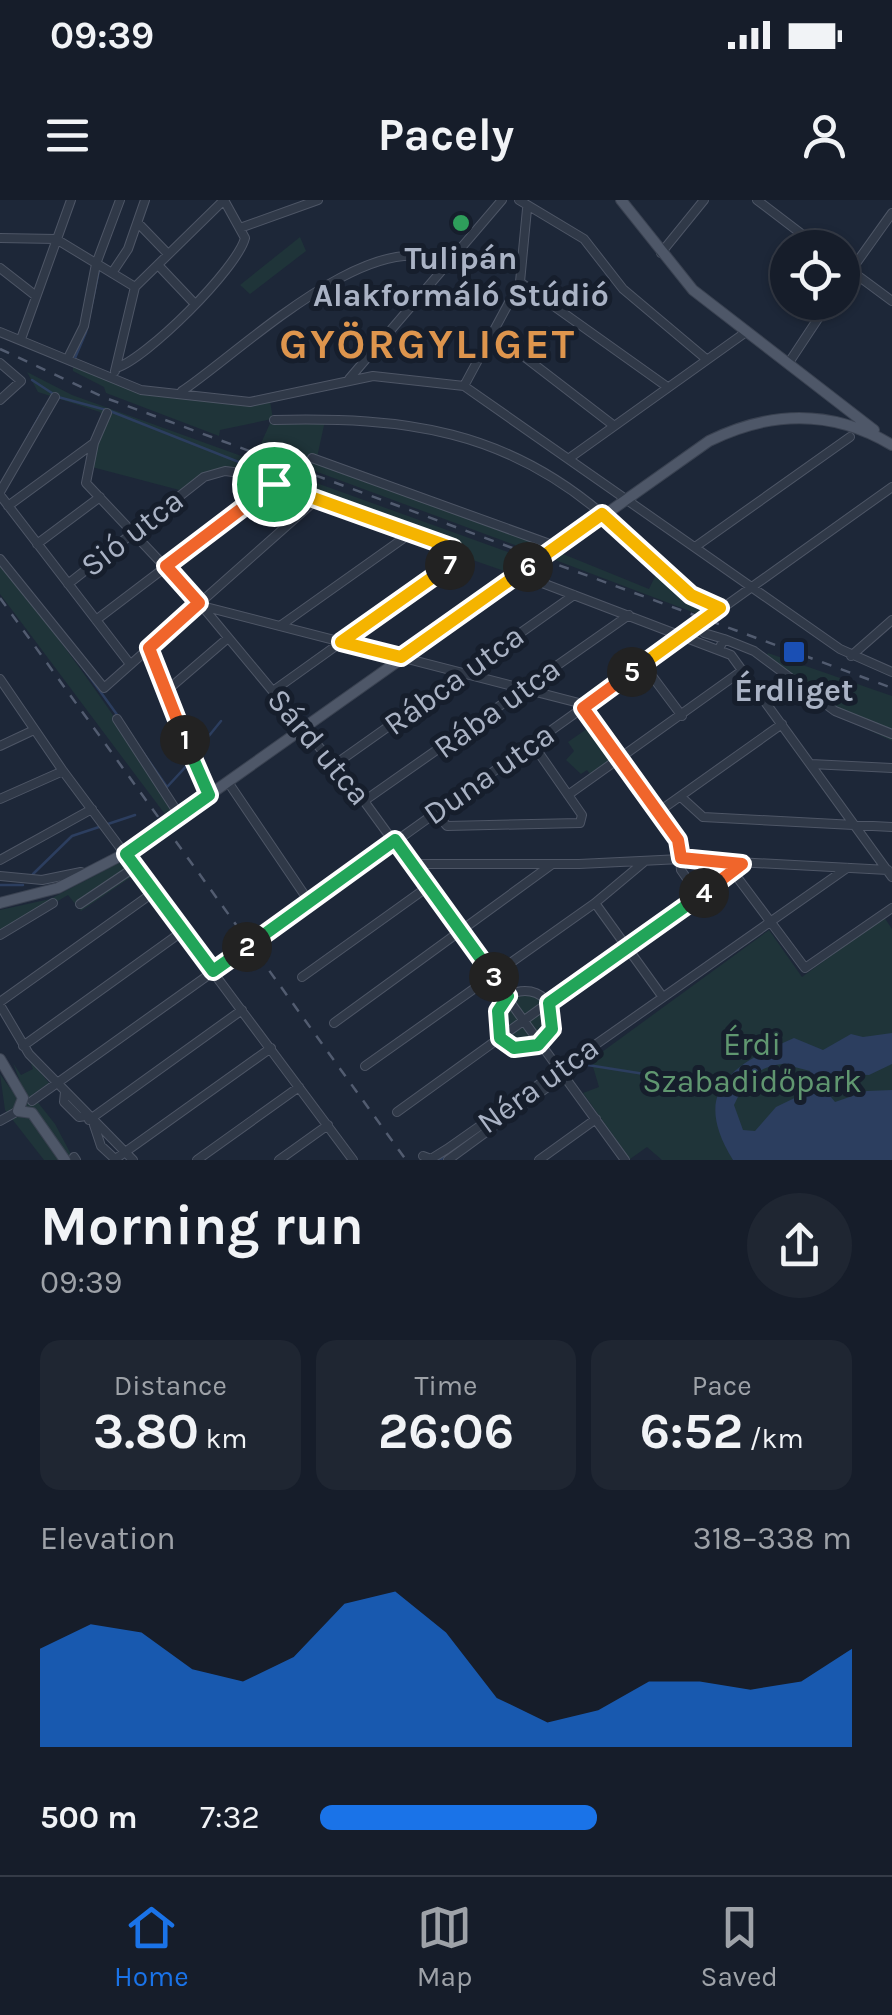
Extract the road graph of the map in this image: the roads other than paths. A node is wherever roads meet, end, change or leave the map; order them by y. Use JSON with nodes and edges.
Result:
{"nodes":[{"id":1,"x":71,"y":200,"type":"edge"},
{"id":2,"x":120,"y":200,"type":"edge"},
{"id":3,"x":145,"y":200,"type":"edge"},
{"id":4,"x":224,"y":200,"type":"edge"},
{"id":5,"x":318,"y":200,"type":"edge"},
{"id":6,"x":502,"y":200,"type":"edge"},
{"id":7,"x":518,"y":200,"type":"edge"},
{"id":8,"x":621,"y":200,"type":"edge"},
{"id":9,"x":704,"y":200,"type":"edge"},
{"id":10,"x":757,"y":200,"type":"edge"},
{"id":11,"x":527,"y":209,"type":"junction"},
{"id":12,"x":892,"y":213,"type":"edge"},
{"id":13,"x":138,"y":223,"type":"junction"},
{"id":14,"x":256,"y":225,"type":"junction"},
{"id":15,"x":240,"y":228,"type":"junction"},
{"id":16,"x":796,"y":230,"type":"edge"},
{"id":17,"x":0,"y":238,"type":"edge"},
{"id":18,"x":56,"y":239,"type":"junction"},
{"id":19,"x":243,"y":245,"type":"junction"},
{"id":20,"x":661,"y":253,"type":"junction"},
{"id":21,"x":168,"y":254,"type":"junction"},
{"id":22,"x":860,"y":257,"type":"edge"},
{"id":23,"x":96,"y":264,"type":"junction"},
{"id":24,"x":158,"y":266,"type":"junction"},
{"id":25,"x":446,"y":266,"type":"junction"},
{"id":26,"x":0,"y":268,"type":"edge"},
{"id":27,"x":112,"y":273,"type":"junction"},
{"id":28,"x":860,"y":277,"type":"edge"},
{"id":29,"x":520,"y":282,"type":"junction"},
{"id":30,"x":134,"y":287,"type":"junction"},
{"id":31,"x":36,"y":296,"type":"junction"},
{"id":32,"x":892,"y":301,"type":"edge"},
{"id":33,"x":195,"y":304,"type":"junction"},
{"id":34,"x":818,"y":320,"type":"edge"},
{"id":35,"x":0,"y":332,"type":"edge"},
{"id":36,"x":492,"y":332,"type":"junction"},
{"id":37,"x":746,"y":332,"type":"junction"},
{"id":38,"x":20,"y":339,"type":"junction"},
{"id":39,"x":68,"y":358,"type":"junction"},
{"id":40,"x":705,"y":358,"type":"junction"},
{"id":41,"x":364,"y":362,"type":"junction"},
{"id":42,"x":0,"y":363,"type":"edge"},
{"id":43,"x":788,"y":364,"type":"junction"},
{"id":44,"x":116,"y":368,"type":"junction"},
{"id":45,"x":374,"y":376,"type":"junction"},
{"id":46,"x":349,"y":379,"type":"junction"},
{"id":47,"x":113,"y":380,"type":"junction"},
{"id":48,"x":196,"y":381,"type":"junction"},
{"id":49,"x":464,"y":386,"type":"junction"},
{"id":50,"x":666,"y":386,"type":"junction"},
{"id":51,"x":182,"y":392,"type":"junction"},
{"id":52,"x":202,"y":394,"type":"junction"},
{"id":53,"x":55,"y":396,"type":"dead end"},
{"id":54,"x":0,"y":400,"type":"edge"},
{"id":55,"x":107,"y":414,"type":"dead end"},
{"id":56,"x":844,"y":417,"type":"junction"},
{"id":57,"x":274,"y":420,"type":"dead end"},
{"id":58,"x":613,"y":425,"type":"junction"},
{"id":59,"x":850,"y":437,"type":"dead end"},
{"id":60,"x":94,"y":443,"type":"junction"},
{"id":61,"x":891,"y":444,"type":"edge"},
{"id":62,"x":570,"y":457,"type":"junction"},
{"id":63,"x":312,"y":458,"type":"dead end"},
{"id":64,"x":274,"y":484,"type":"junction"},
{"id":65,"x":892,"y":487,"type":"edge"},
{"id":66,"x":0,"y":494,"type":"edge"},
{"id":67,"x":100,"y":497,"type":"junction"},
{"id":68,"x":626,"y":498,"type":"junction"},
{"id":69,"x":316,"y":499,"type":"junction"},
{"id":70,"x":8,"y":506,"type":"junction"},
{"id":71,"x":602,"y":514,"type":"junction"},
{"id":72,"x":132,"y":532,"type":"junction"},
{"id":73,"x":411,"y":533,"type":"junction"},
{"id":74,"x":37,"y":544,"type":"junction"},
{"id":75,"x":695,"y":547,"type":"junction"},
{"id":76,"x":553,"y":549,"type":"junction"},
{"id":77,"x":0,"y":559,"type":"edge"},
{"id":78,"x":166,"y":566,"type":"junction"},
{"id":79,"x":537,"y":581,"type":"dead end"},
{"id":80,"x":68,"y":584,"type":"junction"},
{"id":81,"x":751,"y":587,"type":"junction"},
{"id":82,"x":574,"y":594,"type":"junction"},
{"id":83,"x":200,"y":605,"type":"junction"},
{"id":84,"x":720,"y":608,"type":"junction"},
{"id":85,"x":629,"y":615,"type":"junction"},
{"id":86,"x":96,"y":620,"type":"junction"},
{"id":87,"x":892,"y":620,"type":"edge"},
{"id":88,"x":280,"y":626,"type":"junction"},
{"id":89,"x":704,"y":633,"type":"dead end"},
{"id":90,"x":683,"y":635,"type":"junction"},
{"id":91,"x":228,"y":638,"type":"junction"},
{"id":92,"x":724,"y":640,"type":"junction"},
{"id":93,"x":341,"y":642,"type":"junction"},
{"id":94,"x":149,"y":648,"type":"junction"},
{"id":95,"x":719,"y":648,"type":"junction"},
{"id":96,"x":851,"y":656,"type":"junction"},
{"id":97,"x":401,"y":657,"type":"junction"},
{"id":98,"x":130,"y":664,"type":"junction"},
{"id":99,"x":644,"y":664,"type":"junction"},
{"id":100,"x":744,"y":670,"type":"junction"},
{"id":101,"x":892,"y":672,"type":"edge"},
{"id":102,"x":464,"y":674,"type":"junction"},
{"id":103,"x":0,"y":679,"type":"edge"},
{"id":104,"x":526,"y":689,"type":"junction"},
{"id":105,"x":4,"y":692,"type":"edge"},
{"id":106,"x":164,"y":692,"type":"junction"},
{"id":107,"x":273,"y":692,"type":"junction"},
{"id":108,"x":583,"y":708,"type":"junction"},
{"id":109,"x":682,"y":716,"type":"junction"},
{"id":110,"x":116,"y":719,"type":"dead end"},
{"id":111,"x":782,"y":724,"type":"junction"},
{"id":112,"x":303,"y":728,"type":"junction"},
{"id":113,"x":34,"y":730,"type":"junction"},
{"id":114,"x":892,"y":734,"type":"edge"},
{"id":115,"x":532,"y":742,"type":"junction"},
{"id":116,"x":0,"y":746,"type":"edge"},
{"id":117,"x":620,"y":760,"type":"junction"},
{"id":118,"x":811,"y":764,"type":"junction"},
{"id":119,"x":334,"y":766,"type":"junction"},
{"id":120,"x":892,"y":768,"type":"edge"},
{"id":121,"x":63,"y":771,"type":"junction"},
{"id":122,"x":228,"y":782,"type":"junction"},
{"id":123,"x":209,"y":795,"type":"junction"},
{"id":124,"x":568,"y":795,"type":"junction"},
{"id":125,"x":681,"y":797,"type":"junction"},
{"id":126,"x":0,"y":799,"type":"edge"},
{"id":127,"x":364,"y":801,"type":"junction"},
{"id":128,"x":92,"y":809,"type":"junction"},
{"id":129,"x":435,"y":812,"type":"junction"},
{"id":130,"x":658,"y":812,"type":"junction"},
{"id":131,"x":180,"y":816,"type":"junction"},
{"id":132,"x":856,"y":825,"type":"junction"},
{"id":133,"x":892,"y":827,"type":"edge"},
{"id":134,"x":395,"y":840,"type":"junction"},
{"id":135,"x":126,"y":854,"type":"junction"},
{"id":136,"x":681,"y":858,"type":"junction"},
{"id":137,"x":0,"y":860,"type":"edge"},
{"id":138,"x":644,"y":862,"type":"junction"},
{"id":139,"x":728,"y":863,"type":"junction"},
{"id":140,"x":413,"y":864,"type":"junction"},
{"id":141,"x":551,"y":864,"type":"junction"},
{"id":142,"x":742,"y":864,"type":"junction"},
{"id":143,"x":135,"y":868,"type":"junction"},
{"id":144,"x":848,"y":868,"type":"junction"},
{"id":145,"x":80,"y":872,"type":"dead end"},
{"id":146,"x":733,"y":872,"type":"junction"},
{"id":147,"x":890,"y":872,"type":"edge"},
{"id":148,"x":0,"y":876,"type":"edge"},
{"id":149,"x":429,"y":886,"type":"junction"},
{"id":150,"x":154,"y":892,"type":"junction"},
{"id":151,"x":699,"y":896,"type":"junction"},
{"id":152,"x":1,"y":903,"type":"edge"},
{"id":153,"x":53,"y":903,"type":"dead end"},
{"id":154,"x":310,"y":903,"type":"junction"},
{"id":155,"x":595,"y":903,"type":"junction"},
{"id":156,"x":80,"y":904,"type":"dead end"},
{"id":157,"x":892,"y":908,"type":"edge"},
{"id":158,"x":770,"y":923,"type":"junction"},
{"id":159,"x":183,"y":931,"type":"junction"},
{"id":160,"x":461,"y":931,"type":"junction"},
{"id":161,"x":0,"y":935,"type":"edge"},
{"id":162,"x":627,"y":948,"type":"junction"},
{"id":163,"x":213,"y":971,"type":"junction"},
{"id":164,"x":493,"y":976,"type":"junction"},
{"id":165,"x":302,"y":977,"type":"dead end"},
{"id":166,"x":508,"y":996,"type":"junction"},
{"id":167,"x":662,"y":996,"type":"junction"},
{"id":168,"x":549,"y":1003,"type":"junction"},
{"id":169,"x":0,"y":1004,"type":"edge"},
{"id":170,"x":242,"y":1010,"type":"junction"},
{"id":171,"x":525,"y":1020,"type":"junction"},
{"id":172,"x":334,"y":1023,"type":"dead end"},
{"id":173,"x":500,"y":1038,"type":"junction"},
{"id":174,"x":542,"y":1044,"type":"junction"},
{"id":175,"x":23,"y":1046,"type":"junction"},
{"id":176,"x":271,"y":1048,"type":"junction"},
{"id":177,"x":0,"y":1059,"type":"edge"},
{"id":178,"x":365,"y":1066,"type":"dead end"},
{"id":179,"x":562,"y":1072,"type":"junction"},
{"id":180,"x":58,"y":1083,"type":"junction"},
{"id":181,"x":299,"y":1087,"type":"junction"},
{"id":182,"x":29,"y":1104,"type":"junction"},
{"id":183,"x":18,"y":1111,"type":"joint"},
{"id":184,"x":397,"y":1112,"type":"dead end"},
{"id":185,"x":596,"y":1119,"type":"junction"},
{"id":186,"x":90,"y":1120,"type":"junction"},
{"id":187,"x":0,"y":1121,"type":"edge"},
{"id":188,"x":328,"y":1125,"type":"junction"},
{"id":189,"x":423,"y":1156,"type":"dead end"},
{"id":190,"x":118,"y":1158,"type":"edge"},
{"id":191,"x":72,"y":1159,"type":"edge"},
{"id":192,"x":132,"y":1160,"type":"edge"},
{"id":193,"x":197,"y":1160,"type":"edge"},
{"id":194,"x":279,"y":1160,"type":"edge"},
{"id":195,"x":353,"y":1160,"type":"edge"},
{"id":196,"x":448,"y":1160,"type":"edge"},
{"id":197,"x":539,"y":1160,"type":"edge"},
{"id":198,"x":625,"y":1160,"type":"edge"}],
"edges":[{"from":1,"to":18,"type":"street"},
{"from":2,"to":23,"type":"street"},
{"from":3,"to":13,"type":"street"},
{"from":4,"to":15,"type":"street"},
{"from":4,"to":21,"type":"street"},
{"from":5,"to":14,"type":"street"},
{"from":6,"to":25,"type":"street"},
{"from":7,"to":11,"type":"street"},
{"from":8,"to":20,"type":"main road"},
{"from":9,"to":20,"type":"street"},
{"from":10,"to":16,"type":"street"},
{"from":11,"to":29,"type":"street"},
{"from":11,"to":40,"type":"street"},
{"from":12,"to":22,"type":"street"},
{"from":13,"to":21,"type":"street"},
{"from":13,"to":27,"type":"street"},
{"from":14,"to":15,"type":"street"},
{"from":14,"to":19,"type":"street"},
{"from":15,"to":19,"type":"street"},
{"from":17,"to":18,"type":"street"},
{"from":18,"to":23,"type":"street"},
{"from":18,"to":31,"type":"street"},
{"from":19,"to":33,"type":"street"},
{"from":20,"to":37,"type":"main road"},
{"from":21,"to":24,"type":"street"},
{"from":23,"to":27,"type":"street"},
{"from":23,"to":39,"type":"street"},
{"from":24,"to":30,"type":"street"},
{"from":24,"to":33,"type":"street"},
{"from":25,"to":41,"type":"street"},
{"from":25,"to":48,"type":"street"},
{"from":26,"to":31,"type":"street"},
{"from":27,"to":30,"type":"street"},
{"from":28,"to":32,"type":"street"},
{"from":29,"to":36,"type":"street"},
{"from":29,"to":50,"type":"street"},
{"from":30,"to":44,"type":"street"},
{"from":31,"to":38,"type":"street"},
{"from":33,"to":44,"type":"street"},
{"from":34,"to":43,"type":"street"},
{"from":35,"to":38,"type":"street"},
{"from":36,"to":49,"type":"street"},
{"from":36,"to":58,"type":"street"},
{"from":37,"to":40,"type":"street"},
{"from":37,"to":43,"type":"main road"},
{"from":38,"to":39,"type":"street"},
{"from":39,"to":47,"type":"street"},
{"from":40,"to":50,"type":"street"},
{"from":41,"to":45,"type":"street"},
{"from":41,"to":46,"type":"street"},
{"from":42,"to":54,"type":"street"},
{"from":43,"to":56,"type":"main road"},
{"from":44,"to":47,"type":"street"},
{"from":45,"to":46,"type":"street"},
{"from":45,"to":49,"type":"street"},
{"from":46,"to":52,"type":"street"},
{"from":47,"to":51,"type":"street"},
{"from":48,"to":51,"type":"street"},
{"from":48,"to":52,"type":"street"},
{"from":49,"to":62,"type":"street"},
{"from":50,"to":58,"type":"street"},
{"from":51,"to":52,"type":"street"},
{"from":53,"to":66,"type":"street"},
{"from":55,"to":60,"type":"street"},
{"from":56,"to":61,"type":"main road"},
{"from":56,"to":68,"type":"main road"},
{"from":57,"to":71,"type":"street"},
{"from":58,"to":62,"type":"street"},
{"from":59,"to":75,"type":"street"},
{"from":60,"to":67,"type":"street"},
{"from":60,"to":70,"type":"street"},
{"from":62,"to":68,"type":"street"},
{"from":63,"to":76,"type":"street"},
{"from":64,"to":69,"type":"street"},
{"from":64,"to":72,"type":"street","name":"Sió utca"},
{"from":64,"to":78,"type":"street"},
{"from":65,"to":81,"type":"street","name":"Duna utca"},
{"from":66,"to":70,"type":"street"},
{"from":67,"to":72,"type":"street","name":"Sárd utca"},
{"from":67,"to":74,"type":"street"},
{"from":68,"to":71,"type":"main road"},
{"from":68,"to":75,"type":"street"},
{"from":69,"to":73,"type":"street"},
{"from":69,"to":83,"type":"street"},
{"from":70,"to":74,"type":"street"},
{"from":71,"to":76,"type":"main road"},
{"from":71,"to":84,"type":"street"},
{"from":72,"to":78,"type":"street","name":"Sárd utca"},
{"from":72,"to":80,"type":"street","name":"Sió utca"},
{"from":73,"to":88,"type":"street"},
{"from":73,"to":93,"type":"street"},
{"from":74,"to":80,"type":"street"},
{"from":75,"to":81,"type":"street"},
{"from":76,"to":97,"type":"main road"},
{"from":77,"to":98,"type":"street"},
{"from":78,"to":83,"type":"street","name":"Sárd utca"},
{"from":78,"to":86,"type":"street"},
{"from":79,"to":82,"type":"street"},
{"from":80,"to":86,"type":"street"},
{"from":81,"to":84,"type":"street","name":"Duna utca"},
{"from":81,"to":96,"type":"street"},
{"from":82,"to":85,"type":"street"},
{"from":82,"to":102,"type":"street","name":"Rábca utca"},
{"from":83,"to":88,"type":"street"},
{"from":83,"to":91,"type":"street","name":"Sárd utca"},
{"from":83,"to":94,"type":"street"},
{"from":84,"to":90,"type":"street","name":"Duna utca"},
{"from":85,"to":90,"type":"street"},
{"from":85,"to":104,"type":"street","name":"Rába utca"},
{"from":86,"to":98,"type":"street"},
{"from":87,"to":96,"type":"street"},
{"from":88,"to":93,"type":"street"},
{"from":89,"to":92,"type":"street"},
{"from":90,"to":95,"type":"street"},
{"from":90,"to":99,"type":"street","name":"Duna utca"},
{"from":91,"to":106,"type":"street"},
{"from":91,"to":107,"type":"street","name":"Sárd utca"},
{"from":92,"to":95,"type":"street"},
{"from":92,"to":114,"type":"street"},
{"from":93,"to":97,"type":"street"},
{"from":93,"to":107,"type":"street"},
{"from":94,"to":98,"type":"street"},
{"from":94,"to":106,"type":"street"},
{"from":95,"to":100,"type":"street"},
{"from":96,"to":101,"type":"street"},
{"from":97,"to":102,"type":"street"},
{"from":97,"to":112,"type":"main road"},
{"from":99,"to":108,"type":"street","name":"Duna utca"},
{"from":99,"to":109,"type":"street"},
{"from":100,"to":109,"type":"street"},
{"from":100,"to":111,"type":"street"},
{"from":102,"to":104,"type":"street"},
{"from":102,"to":119,"type":"street","name":"Rábca utca"},
{"from":103,"to":105,"type":"street"},
{"from":104,"to":108,"type":"street"},
{"from":104,"to":127,"type":"street","name":"Rába utca"},
{"from":105,"to":113,"type":"street"},
{"from":106,"to":123,"type":"street"},
{"from":107,"to":112,"type":"street","name":"Sárd utca"},
{"from":108,"to":115,"type":"street","name":"Duna utca"},
{"from":108,"to":117,"type":"street"},
{"from":109,"to":117,"type":"street"},
{"from":110,"to":131,"type":"street"},
{"from":111,"to":118,"type":"street"},
{"from":111,"to":125,"type":"street"},
{"from":112,"to":119,"type":"street","name":"Sárd utca"},
{"from":112,"to":122,"type":"main road"},
{"from":113,"to":116,"type":"street"},
{"from":113,"to":121,"type":"street"},
{"from":115,"to":124,"type":"street"},
{"from":115,"to":129,"type":"street","name":"Duna utca"},
{"from":117,"to":124,"type":"street"},
{"from":117,"to":130,"type":"street"},
{"from":118,"to":120,"type":"street"},
{"from":118,"to":132,"type":"street"},
{"from":119,"to":127,"type":"street","name":"Sárd utca"},
{"from":121,"to":126,"type":"street"},
{"from":121,"to":128,"type":"street"},
{"from":122,"to":123,"type":"main road"},
{"from":122,"to":154,"type":"street"},
{"from":123,"to":131,"type":"main road"},
{"from":124,"to":129,"type":"street"},
{"from":125,"to":130,"type":"street"},
{"from":125,"to":132,"type":"street"},
{"from":127,"to":134,"type":"street","name":"Sárd utca"},
{"from":128,"to":135,"type":"street"},
{"from":128,"to":137,"type":"street"},
{"from":129,"to":134,"type":"street","name":"Duna utca"},
{"from":130,"to":136,"type":"street"},
{"from":131,"to":135,"type":"main road"},
{"from":132,"to":133,"type":"street"},
{"from":132,"to":147,"type":"street"},
{"from":134,"to":140,"type":"street","name":"Sárd utca"},
{"from":134,"to":154,"type":"street","name":"Duna utca"},
{"from":135,"to":143,"type":"street"},
{"from":135,"to":152,"type":"main road"},
{"from":136,"to":138,"type":"street"},
{"from":136,"to":139,"type":"street"},
{"from":136,"to":151,"type":"street"},
{"from":138,"to":141,"type":"street"},
{"from":138,"to":155,"type":"street"},
{"from":139,"to":142,"type":"street"},
{"from":139,"to":146,"type":"street"},
{"from":140,"to":141,"type":"street"},
{"from":140,"to":149,"type":"street","name":"Sárd utca"},
{"from":141,"to":160,"type":"street"},
{"from":142,"to":144,"type":"street"},
{"from":142,"to":146,"type":"street"},
{"from":143,"to":150,"type":"street"},
{"from":143,"to":156,"type":"street"},
{"from":144,"to":147,"type":"street"},
{"from":144,"to":158,"type":"street","name":"Néra utca"},
{"from":145,"to":148,"type":"street"},
{"from":146,"to":151,"type":"street"},
{"from":146,"to":158,"type":"street"},
{"from":149,"to":160,"type":"street","name":"Sárd utca"},
{"from":149,"to":165,"type":"street"},
{"from":150,"to":159,"type":"street"},
{"from":150,"to":169,"type":"street"},
{"from":151,"to":162,"type":"street"},
{"from":153,"to":161,"type":"street"},
{"from":154,"to":163,"type":"street","name":"Duna utca"},
{"from":155,"to":162,"type":"street"},
{"from":155,"to":164,"type":"street"},
{"from":157,"to":158,"type":"street"},
{"from":158,"to":167,"type":"street","name":"Néra utca"},
{"from":159,"to":163,"type":"street"},
{"from":159,"to":175,"type":"street"},
{"from":160,"to":164,"type":"street","name":"Sárd utca"},
{"from":160,"to":172,"type":"street"},
{"from":162,"to":167,"type":"street"},
{"from":162,"to":168,"type":"street"},
{"from":163,"to":170,"type":"street"},
{"from":163,"to":180,"type":"street","name":"Duna utca"},
{"from":164,"to":166,"type":"street","name":"Sárd utca"},
{"from":164,"to":178,"type":"street"},
{"from":166,"to":168,"type":"street"},
{"from":166,"to":171,"type":"street","name":"Sárd utca"},
{"from":166,"to":173,"type":"street"},
{"from":167,"to":179,"type":"street","name":"Néra utca"},
{"from":168,"to":171,"type":"street"},
{"from":168,"to":174,"type":"street"},
{"from":169,"to":175,"type":"street"},
{"from":170,"to":176,"type":"street"},
{"from":170,"to":186,"type":"street"},
{"from":171,"to":173,"type":"street"},
{"from":171,"to":174,"type":"street","name":"Sárd utca"},
{"from":173,"to":174,"type":"street"},
{"from":173,"to":184,"type":"street"},
{"from":174,"to":179,"type":"street","name":"Sárd utca"},
{"from":175,"to":180,"type":"street"},
{"from":176,"to":181,"type":"street"},
{"from":176,"to":190,"type":"street"},
{"from":177,"to":182,"type":"main road"},
{"from":179,"to":185,"type":"street","name":"Sárd utca"},
{"from":179,"to":189,"type":"street","name":"Néra utca"},
{"from":179,"to":196,"type":"street","name":"Néra utca"},
{"from":180,"to":182,"type":"street","name":"Duna utca"},
{"from":180,"to":186,"type":"street"},
{"from":181,"to":188,"type":"street"},
{"from":181,"to":193,"type":"street"},
{"from":182,"to":183,"type":"main road"},
{"from":182,"to":191,"type":"main road"},
{"from":183,"to":187,"type":"street"},
{"from":185,"to":197,"type":"street"},
{"from":185,"to":198,"type":"street","name":"Sárd utca"},
{"from":186,"to":190,"type":"street"},
{"from":188,"to":194,"type":"street"},
{"from":188,"to":195,"type":"street"},
{"from":190,"to":192,"type":"street"}]}
